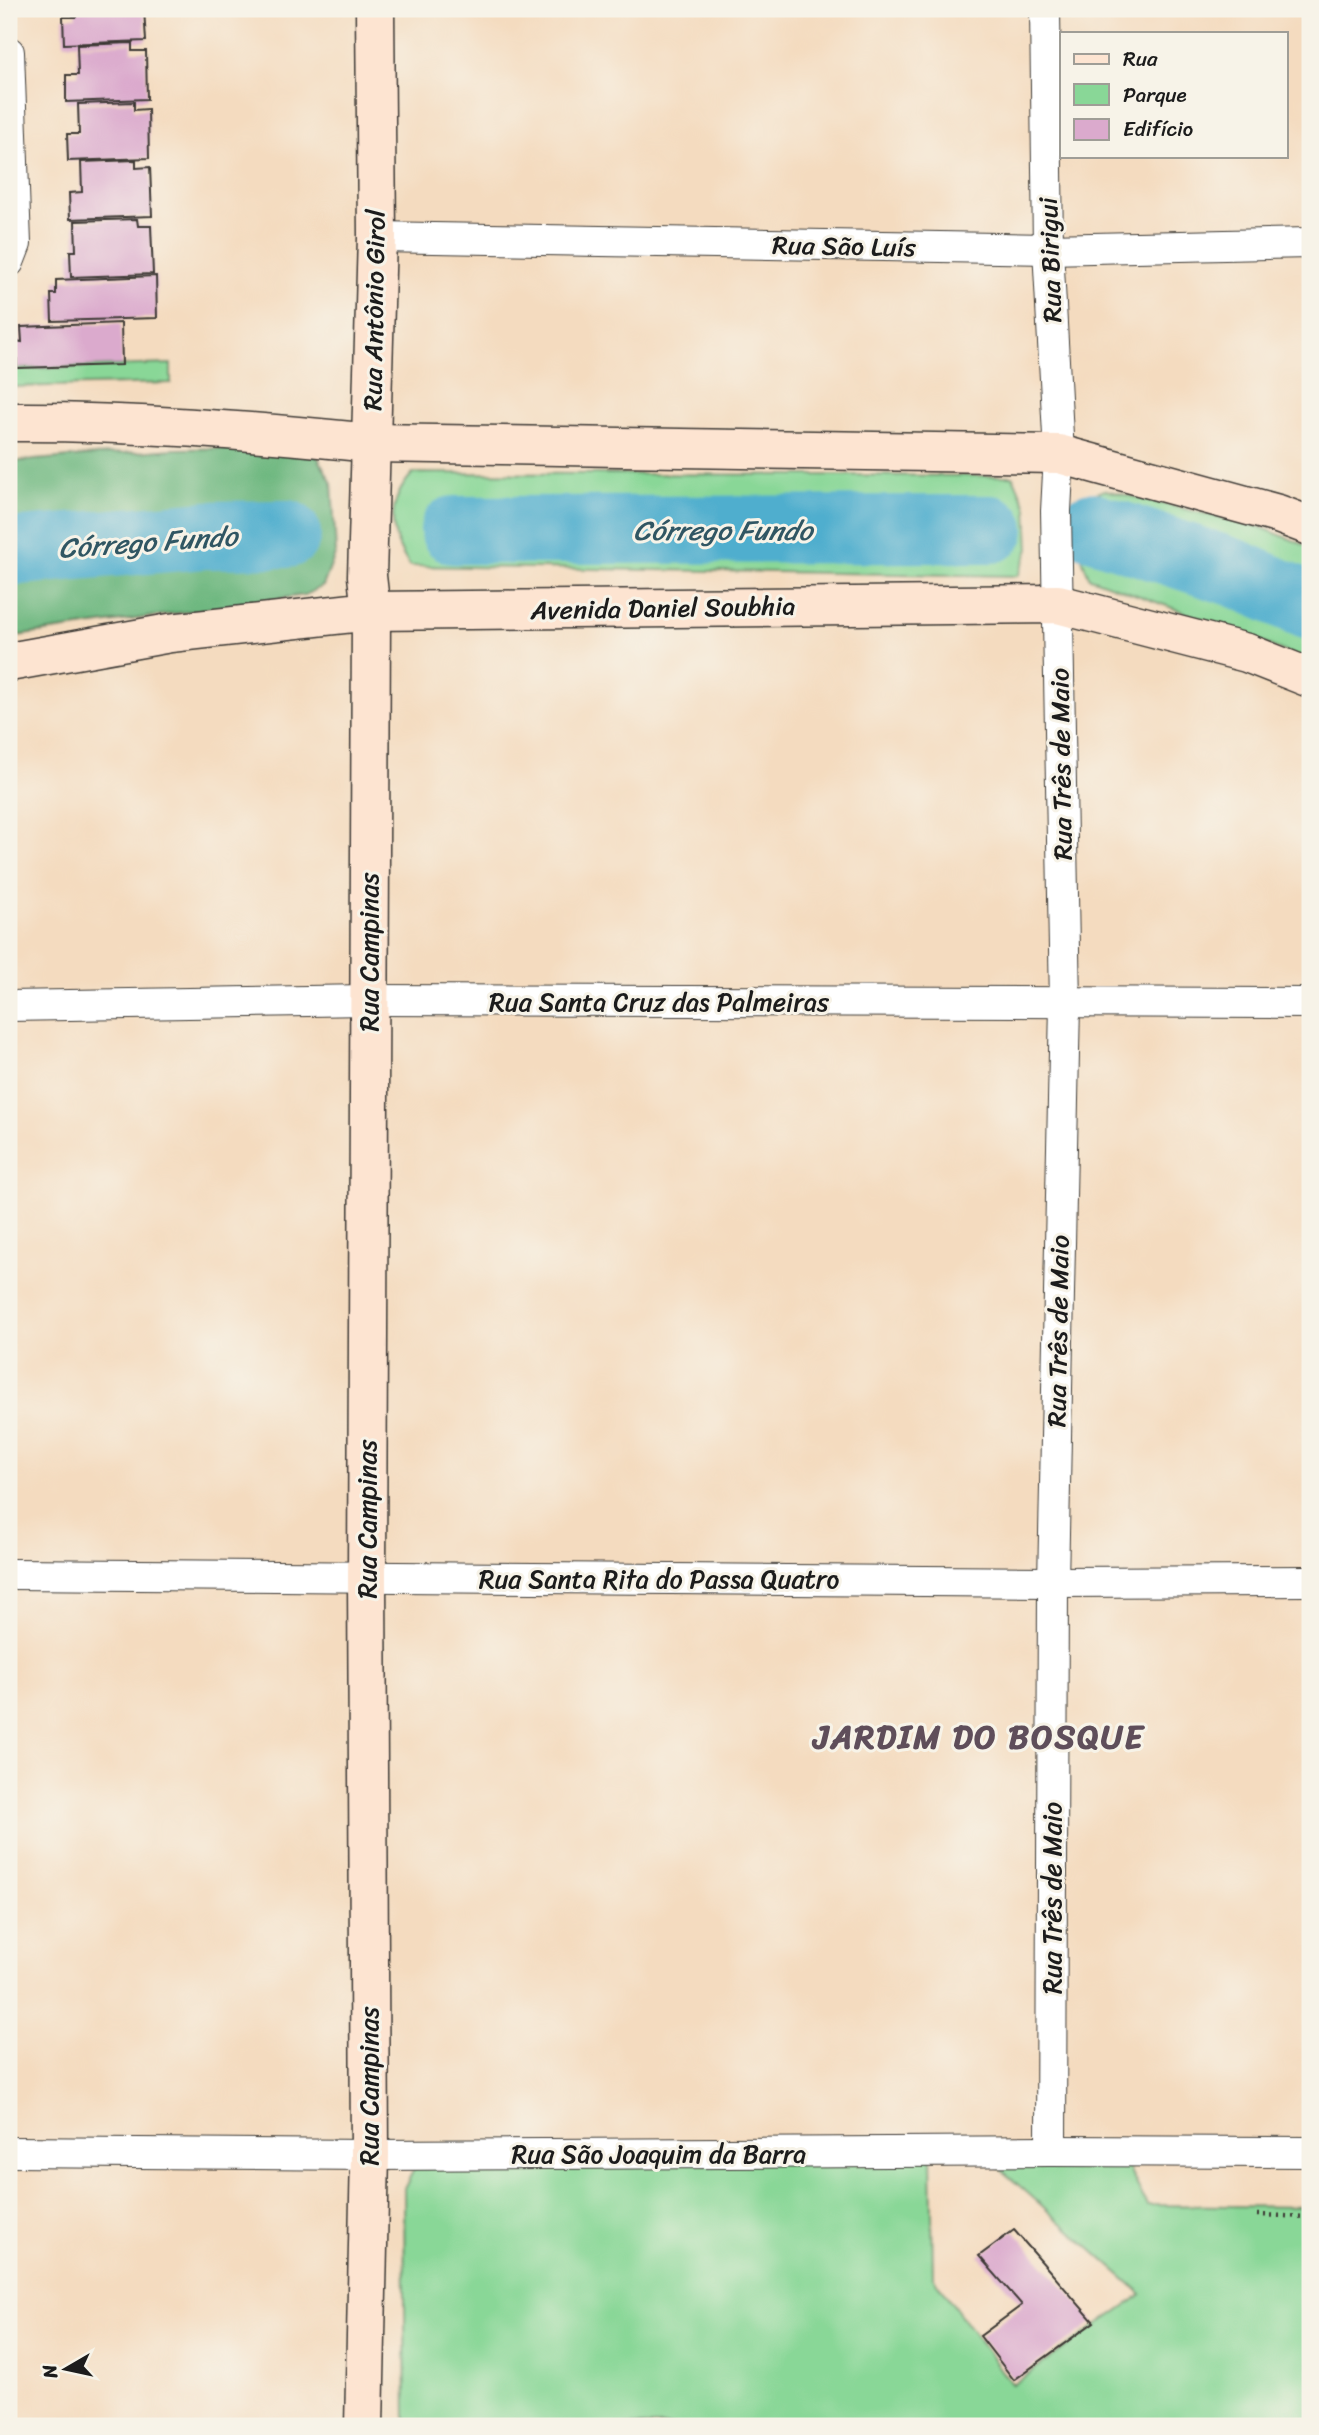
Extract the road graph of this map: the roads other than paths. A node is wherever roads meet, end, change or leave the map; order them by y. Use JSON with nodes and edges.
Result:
{"nodes":[{"id":1,"x":375,"y":9,"type":"edge"},
{"id":2,"x":1045,"y":9,"type":"edge"},
{"id":3,"x":9,"y":52,"type":"edge"},
{"id":4,"x":377,"y":237,"type":"junction"},
{"id":5,"x":1310,"y":243,"type":"edge"},
{"id":6,"x":1048,"y":249,"type":"junction"},
{"id":7,"x":9,"y":262,"type":"edge"},
{"id":8,"x":9,"y":422,"type":"edge"},
{"id":9,"x":372,"y":443,"type":"junction"},
{"id":10,"x":1059,"y":454,"type":"junction"},
{"id":11,"x":1056,"y":511,"type":"joint"},
{"id":12,"x":1310,"y":526,"type":"edge"},
{"id":13,"x":1058,"y":604,"type":"junction"},
{"id":14,"x":371,"y":611,"type":"junction"},
{"id":15,"x":9,"y":662,"type":"edge"},
{"id":16,"x":1310,"y":678,"type":"edge"},
{"id":17,"x":368,"y":1000,"type":"junction"},
{"id":18,"x":1310,"y":1003,"type":"edge"},
{"id":19,"x":1065,"y":1004,"type":"junction"},
{"id":20,"x":9,"y":1006,"type":"edge"},
{"id":21,"x":9,"y":1574,"type":"edge"},
{"id":22,"x":367,"y":1577,"type":"junction"},
{"id":23,"x":1310,"y":1581,"type":"edge"},
{"id":24,"x":1053,"y":1582,"type":"junction"},
{"id":25,"x":1051,"y":2151,"type":"junction"},
{"id":26,"x":9,"y":2152,"type":"edge"},
{"id":27,"x":1310,"y":2152,"type":"edge"},
{"id":28,"x":370,"y":2155,"type":"junction"},
{"id":29,"x":364,"y":2426,"type":"edge"}],
"edges":[{"from":1,"to":4,"type":"main road","name":"Rua Antônio Girol"},
{"from":2,"to":6,"type":"street","name":"Rua Birigui"},
{"from":3,"to":7,"type":"street"},
{"from":4,"to":6,"type":"street","name":"Rua São Luís"},
{"from":4,"to":9,"type":"main road","name":"Rua Antônio Girol"},
{"from":5,"to":6,"type":"street","name":"Rua São Luís"},
{"from":6,"to":10,"type":"street","name":"Rua Birigui"},
{"from":8,"to":9,"type":"main road"},
{"from":9,"to":10,"type":"main road"},
{"from":9,"to":14,"type":"main road","name":"Rua Antônio Girol"},
{"from":10,"to":11,"type":"street","name":"Rua Birigui"},
{"from":10,"to":12,"type":"main road"},
{"from":11,"to":13,"type":"street","name":"Rua Três de Maio"},
{"from":13,"to":14,"type":"main road","name":"Avenida Daniel Soubhia"},
{"from":13,"to":16,"type":"main road","name":"Avenida Daniel Soubhia"},
{"from":13,"to":19,"type":"street","name":"Rua Três de Maio"},
{"from":14,"to":15,"type":"main road","name":"Avenida Daniel Soubhia"},
{"from":14,"to":17,"type":"main road","name":"Rua Campinas"},
{"from":17,"to":19,"type":"street","name":"Rua Santa Cruz das Palmeiras"},
{"from":17,"to":20,"type":"street","name":"Rua Santa Cruz das Palmeiras"},
{"from":17,"to":22,"type":"main road","name":"Rua Campinas"},
{"from":18,"to":19,"type":"street","name":"Rua Santa Cruz das Palmeiras"},
{"from":19,"to":24,"type":"street","name":"Rua Três de Maio"},
{"from":21,"to":22,"type":"street","name":"Rua Santa Rita do Passa Quatro"},
{"from":22,"to":24,"type":"street","name":"Rua Santa Rita do Passa Quatro"},
{"from":22,"to":28,"type":"main road","name":"Rua Campinas"},
{"from":23,"to":24,"type":"street","name":"Rua Santa Rita do Passa Quatro"},
{"from":24,"to":25,"type":"street","name":"Rua Três de Maio"},
{"from":25,"to":27,"type":"street","name":"Rua São Joaquim da Barra"},
{"from":25,"to":28,"type":"street","name":"Rua São Joaquim da Barra"},
{"from":26,"to":28,"type":"street","name":"Rua São Joaquim da Barra"},
{"from":28,"to":29,"type":"main road","name":"Rua Campinas"}]}
